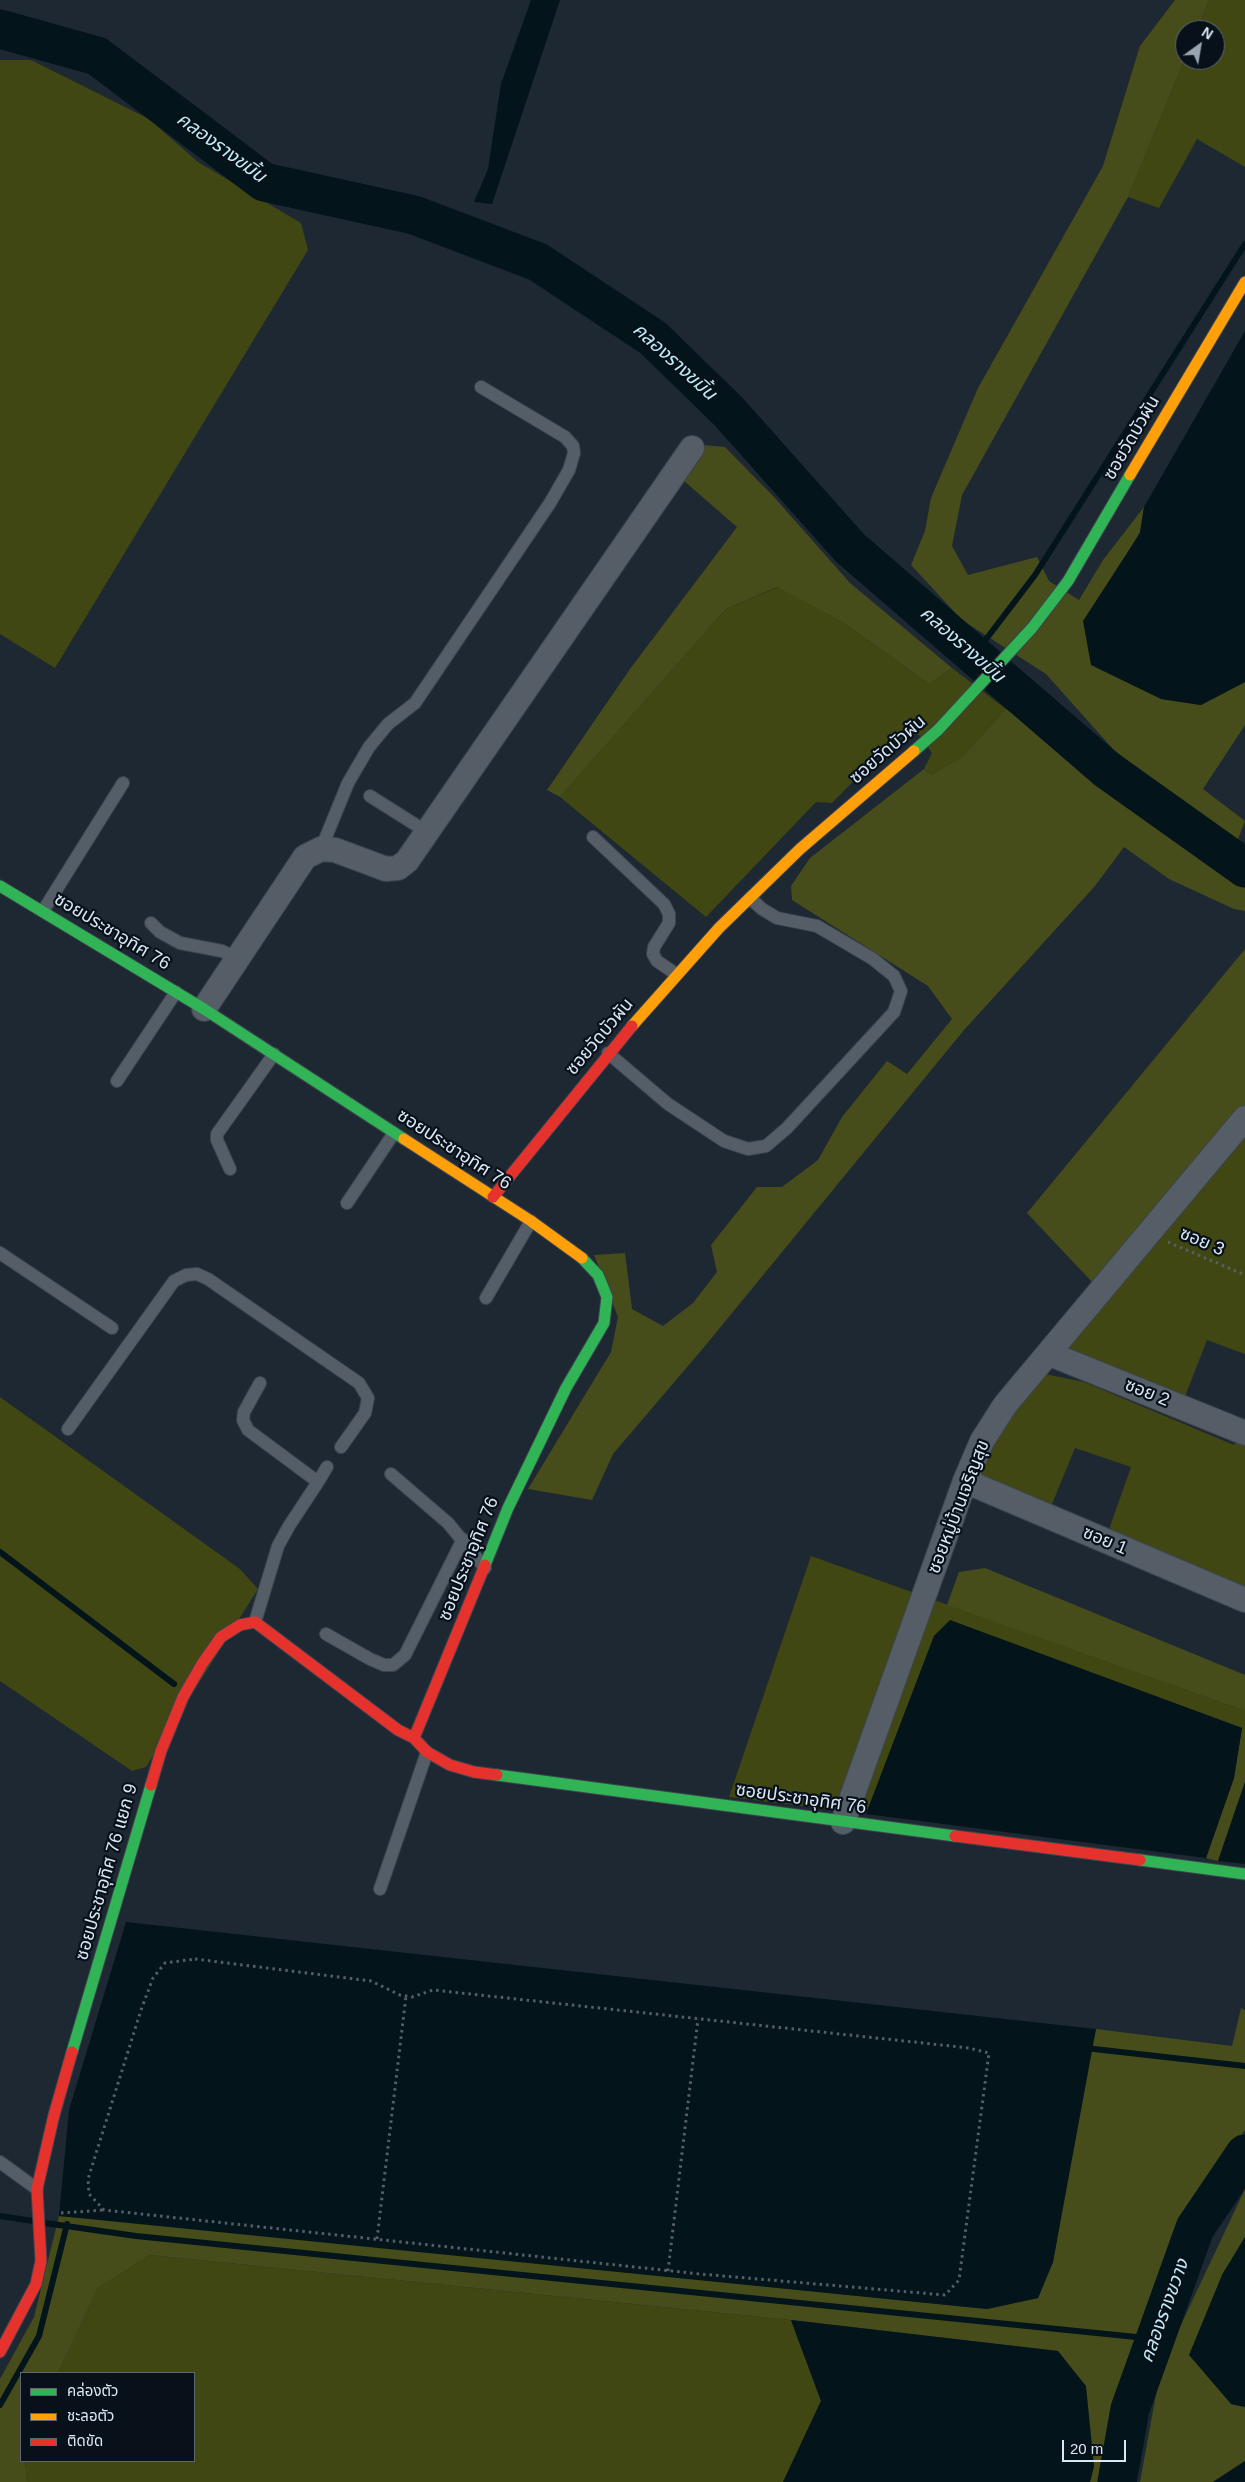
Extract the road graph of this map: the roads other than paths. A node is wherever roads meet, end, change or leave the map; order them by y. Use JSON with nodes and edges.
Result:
{"nodes":[{"id":1,"x":1245,"y":282,"type":"edge"},
{"id":2,"x":482,"y":387,"type":"dead end"},
{"id":3,"x":692,"y":448,"type":"dead end"},
{"id":4,"x":123,"y":783,"type":"dead end"},
{"id":5,"x":370,"y":796,"type":"dead end"},
{"id":6,"x":427,"y":832,"type":"junction"},
{"id":7,"x":594,"y":837,"type":"dead end"},
{"id":8,"x":320,"y":849,"type":"junction"},
{"id":9,"x":0,"y":886,"type":"edge"},
{"id":10,"x":750,"y":898,"type":"junction"},
{"id":11,"x":43,"y":911,"type":"junction"},
{"id":12,"x":151,"y":923,"type":"dead end"},
{"id":13,"x":237,"y":958,"type":"junction"},
{"id":14,"x":676,"y":974,"type":"junction"},
{"id":15,"x":176,"y":992,"type":"junction"},
{"id":16,"x":204,"y":1009,"type":"junction"},
{"id":17,"x":608,"y":1053,"type":"junction"},
{"id":18,"x":274,"y":1054,"type":"junction"},
{"id":19,"x":117,"y":1081,"type":"dead end"},
{"id":20,"x":1245,"y":1118,"type":"edge"},
{"id":21,"x":394,"y":1133,"type":"junction"},
{"id":22,"x":230,"y":1169,"type":"dead end"},
{"id":23,"x":493,"y":1197,"type":"junction"},
{"id":24,"x":348,"y":1203,"type":"dead end"},
{"id":25,"x":531,"y":1221,"type":"junction"},
{"id":26,"x":0,"y":1253,"type":"edge"},
{"id":27,"x":486,"y":1298,"type":"dead end"},
{"id":28,"x":112,"y":1328,"type":"dead end"},
{"id":29,"x":1050,"y":1354,"type":"junction"},
{"id":30,"x":260,"y":1383,"type":"dead end"},
{"id":31,"x":68,"y":1429,"type":"dead end"},
{"id":32,"x":1245,"y":1433,"type":"edge"},
{"id":33,"x":341,"y":1447,"type":"dead end"},
{"id":34,"x":327,"y":1468,"type":"dead end"},
{"id":35,"x":391,"y":1474,"type":"dead end"},
{"id":36,"x":965,"y":1481,"type":"junction"},
{"id":37,"x":318,"y":1482,"type":"junction"},
{"id":38,"x":463,"y":1539,"type":"junction"},
{"id":39,"x":485,"y":1568,"type":"junction"},
{"id":40,"x":1245,"y":1600,"type":"edge"},
{"id":41,"x":255,"y":1622,"type":"junction"},
{"id":42,"x":326,"y":1634,"type":"dead end"},
{"id":43,"x":414,"y":1738,"type":"junction"},
{"id":44,"x":427,"y":1752,"type":"junction"},
{"id":45,"x":843,"y":1822,"type":"junction"},
{"id":46,"x":1245,"y":1874,"type":"edge"},
{"id":47,"x":380,"y":1889,"type":"dead end"},
{"id":48,"x":0,"y":2162,"type":"edge"},
{"id":49,"x":37,"y":2189,"type":"junction"},
{"id":50,"x":0,"y":2352,"type":"edge"}],
"edges":[{"from":1,"to":10,"type":"street","name":"ซอยวัดบัวผัน"},
{"from":2,"to":8,"type":"lane"},
{"from":3,"to":6,"type":"street"},
{"from":4,"to":11,"type":"lane"},
{"from":5,"to":6,"type":"lane"},
{"from":6,"to":8,"type":"street"},
{"from":7,"to":14,"type":"lane"},
{"from":8,"to":13,"type":"street"},
{"from":9,"to":11,"type":"street","name":"ซอยประชาอุทิศ 76"},
{"from":10,"to":14,"type":"street","name":"ซอยวัดบัวผัน"},
{"from":10,"to":17,"type":"lane"},
{"from":11,"to":15,"type":"street","name":"ซอยประชาอุทิศ 76"},
{"from":12,"to":13,"type":"lane"},
{"from":13,"to":16,"type":"street"},
{"from":14,"to":17,"type":"street","name":"ซอยวัดบัวผัน"},
{"from":15,"to":16,"type":"street","name":"ซอยประชาอุทิศ 76"},
{"from":15,"to":19,"type":"lane"},
{"from":16,"to":18,"type":"street","name":"ซอยประชาอุทิศ 76"},
{"from":17,"to":23,"type":"street","name":"ซอยวัดบัวผัน"},
{"from":18,"to":21,"type":"street","name":"ซอยประชาอุทิศ 76"},
{"from":18,"to":22,"type":"lane"},
{"from":20,"to":29,"type":"street","name":"ซอยหมู่บ้านเจริญสุข"},
{"from":21,"to":23,"type":"street","name":"ซอยประชาอุทิศ 76"},
{"from":21,"to":24,"type":"lane"},
{"from":23,"to":25,"type":"street","name":"ซอยประชาอุทิศ 76"},
{"from":25,"to":27,"type":"lane"},
{"from":25,"to":39,"type":"street","name":"ซอยประชาอุทิศ 76"},
{"from":26,"to":28,"type":"lane"},
{"from":29,"to":32,"type":"street","name":"ซอย 2"},
{"from":29,"to":36,"type":"street","name":"ซอยหมู่บ้านเจริญสุข"},
{"from":30,"to":37,"type":"lane"},
{"from":31,"to":33,"type":"lane"},
{"from":34,"to":37,"type":"lane"},
{"from":35,"to":38,"type":"lane"},
{"from":36,"to":40,"type":"street","name":"ซอย 1"},
{"from":36,"to":45,"type":"street","name":"ซอยหมู่บ้านเจริญสุข"},
{"from":37,"to":41,"type":"lane"},
{"from":38,"to":39,"type":"lane"},
{"from":38,"to":42,"type":"lane"},
{"from":39,"to":43,"type":"street","name":"ซอยประชาอุทิศ 76"},
{"from":41,"to":43,"type":"street"},
{"from":41,"to":49,"type":"street","name":"ซอยประชาอุทิศ 76 แยก 9"},
{"from":43,"to":44,"type":"street","name":"ซอยประชาอุทิศ 76"},
{"from":44,"to":45,"type":"street","name":"ซอยประชาอุทิศ 76"},
{"from":44,"to":47,"type":"lane"},
{"from":45,"to":46,"type":"street","name":"ซอยประชาอุทิศ 76"},
{"from":48,"to":49,"type":"lane"},
{"from":49,"to":50,"type":"street","name":"ซอยประชาอุทิศ 76 แยก 9"}]}
